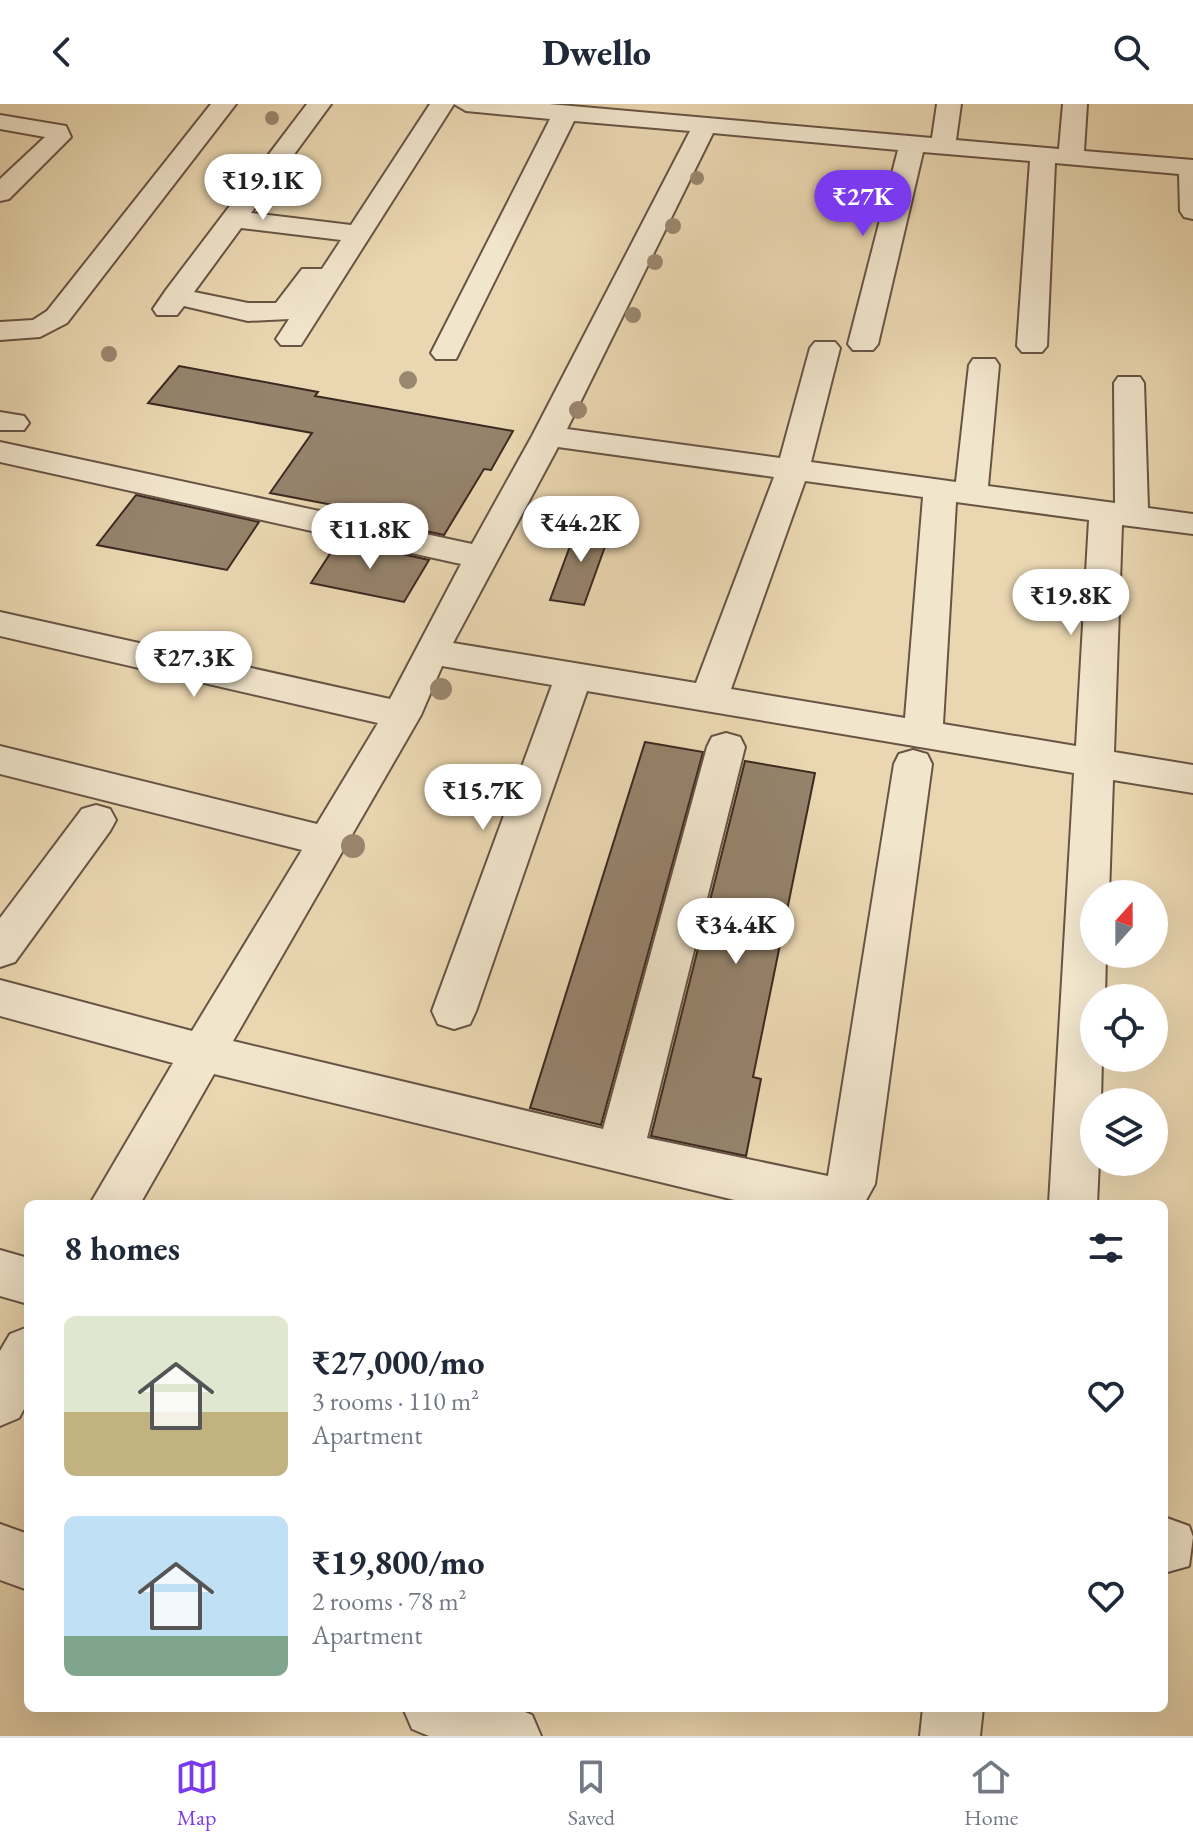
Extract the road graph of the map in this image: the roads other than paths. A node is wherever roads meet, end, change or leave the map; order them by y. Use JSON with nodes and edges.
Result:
{"nodes":[{"id":1,"x":224,"y":104,"type":"edge"},
{"id":2,"x":319,"y":104,"type":"edge"},
{"id":3,"x":442,"y":104,"type":"edge"},
{"id":4,"x":466,"y":104,"type":"edge"},
{"id":5,"x":949,"y":104,"type":"edge"},
{"id":6,"x":1075,"y":104,"type":"edge"},
{"id":7,"x":565,"y":114,"type":"junction"},
{"id":8,"x":688,"y":119,"type":"edge"},
{"id":9,"x":0,"y":122,"type":"edge"},
{"id":10,"x":912,"y":145,"type":"junction"},
{"id":11,"x":943,"y":147,"type":"junction"},
{"id":12,"x":1043,"y":155,"type":"junction"},
{"id":13,"x":1071,"y":158,"type":"junction"},
{"id":14,"x":1193,"y":168,"type":"edge"},
{"id":15,"x":0,"y":193,"type":"edge"},
{"id":16,"x":1193,"y":211,"type":"edge"},
{"id":17,"x":233,"y":219,"type":"junction"},
{"id":18,"x":358,"y":234,"type":"junction"},
{"id":19,"x":330,"y":251,"type":"dead end"},
{"id":20,"x":0,"y":331,"type":"edge"},
{"id":21,"x":291,"y":339,"type":"dead end"},
{"id":22,"x":863,"y":344,"type":"dead end"},
{"id":23,"x":1032,"y":346,"type":"dead end"},
{"id":24,"x":825,"y":348,"type":"dead end"},
{"id":25,"x":446,"y":353,"type":"dead end"},
{"id":26,"x":984,"y":365,"type":"dead end"},
{"id":27,"x":1129,"y":383,"type":"dead end"},
{"id":28,"x":4,"y":432,"type":"edge"},
{"id":29,"x":548,"y":436,"type":"junction"},
{"id":30,"x":793,"y":470,"type":"junction"},
{"id":31,"x":956,"y":493,"type":"junction"},
{"id":32,"x":1119,"y":515,"type":"junction"},
{"id":33,"x":1193,"y":524,"type":"edge"},
{"id":34,"x":480,"y":557,"type":"junction"},
{"id":35,"x":0,"y":624,"type":"edge"},
{"id":36,"x":430,"y":652,"type":"junction"},
{"id":37,"x":573,"y":677,"type":"junction"},
{"id":38,"x":709,"y":699,"type":"junction"},
{"id":39,"x":402,"y":715,"type":"junction"},
{"id":40,"x":726,"y":747,"type":"dead end"},
{"id":41,"x":918,"y":749,"type":"junction"},
{"id":42,"x":0,"y":760,"type":"edge"},
{"id":43,"x":1095,"y":763,"type":"junction"},
{"id":44,"x":1193,"y":779,"type":"edge"},
{"id":45,"x":96,"y":820,"type":"dead end"},
{"id":46,"x":326,"y":841,"type":"junction"},
{"id":47,"x":0,"y":950,"type":"edge"},
{"id":48,"x":0,"y":998,"type":"edge"},
{"id":49,"x":454,"y":1011,"type":"dead end"},
{"id":50,"x":200,"y":1054,"type":"junction"},
{"id":51,"x":620,"y":1154,"type":"junction"},
{"id":52,"x":116,"y":1200,"type":"edge"},
{"id":53,"x":1073,"y":1200,"type":"edge"},
{"id":54,"x":0,"y":1273,"type":"edge"},
{"id":55,"x":24,"y":1280,"type":"edge"},
{"id":56,"x":24,"y":1359,"type":"edge"},
{"id":57,"x":0,"y":1400,"type":"edge"},
{"id":58,"x":0,"y":1552,"type":"edge"},
{"id":59,"x":24,"y":1561,"type":"edge"},
{"id":60,"x":444,"y":1712,"type":"edge"},
{"id":61,"x":511,"y":1736,"type":"edge"}],
"edges":[{"from":1,"to":20,"type":"street"},
{"from":2,"to":17,"type":"street"},
{"from":3,"to":18,"type":"street"},
{"from":4,"to":7,"type":"street"},
{"from":5,"to":11,"type":"street"},
{"from":6,"to":13,"type":"street"},
{"from":7,"to":8,"type":"street"},
{"from":7,"to":25,"type":"street"},
{"from":8,"to":10,"type":"street"},
{"from":8,"to":29,"type":"street"},
{"from":9,"to":15,"type":"street"},
{"from":10,"to":11,"type":"street"},
{"from":10,"to":22,"type":"street"},
{"from":11,"to":12,"type":"street"},
{"from":12,"to":13,"type":"street"},
{"from":12,"to":23,"type":"street"},
{"from":13,"to":14,"type":"street"},
{"from":14,"to":16,"type":"street"},
{"from":17,"to":18,"type":"street"},
{"from":17,"to":19,"type":"street"},
{"from":18,"to":21,"type":"street"},
{"from":24,"to":30,"type":"street"},
{"from":26,"to":31,"type":"street"},
{"from":27,"to":32,"type":"street"},
{"from":28,"to":34,"type":"street"},
{"from":29,"to":30,"type":"street"},
{"from":29,"to":34,"type":"street"},
{"from":30,"to":31,"type":"street"},
{"from":30,"to":38,"type":"street"},
{"from":31,"to":32,"type":"street"},
{"from":31,"to":41,"type":"street"},
{"from":32,"to":33,"type":"street"},
{"from":32,"to":43,"type":"street"},
{"from":34,"to":36,"type":"street"},
{"from":35,"to":39,"type":"street"},
{"from":36,"to":37,"type":"street"},
{"from":36,"to":39,"type":"street"},
{"from":37,"to":38,"type":"street"},
{"from":37,"to":49,"type":"street"},
{"from":38,"to":41,"type":"street"},
{"from":39,"to":46,"type":"street"},
{"from":40,"to":51,"type":"street"},
{"from":41,"to":43,"type":"street"},
{"from":41,"to":51,"type":"street"},
{"from":42,"to":46,"type":"street"},
{"from":43,"to":44,"type":"street"},
{"from":43,"to":53,"type":"street"},
{"from":45,"to":47,"type":"street"},
{"from":46,"to":50,"type":"street"},
{"from":48,"to":50,"type":"street"},
{"from":50,"to":51,"type":"street"},
{"from":50,"to":52,"type":"street"},
{"from":54,"to":55,"type":"street"},
{"from":56,"to":57,"type":"street"},
{"from":58,"to":59,"type":"street"},
{"from":60,"to":61,"type":"street"}]}
